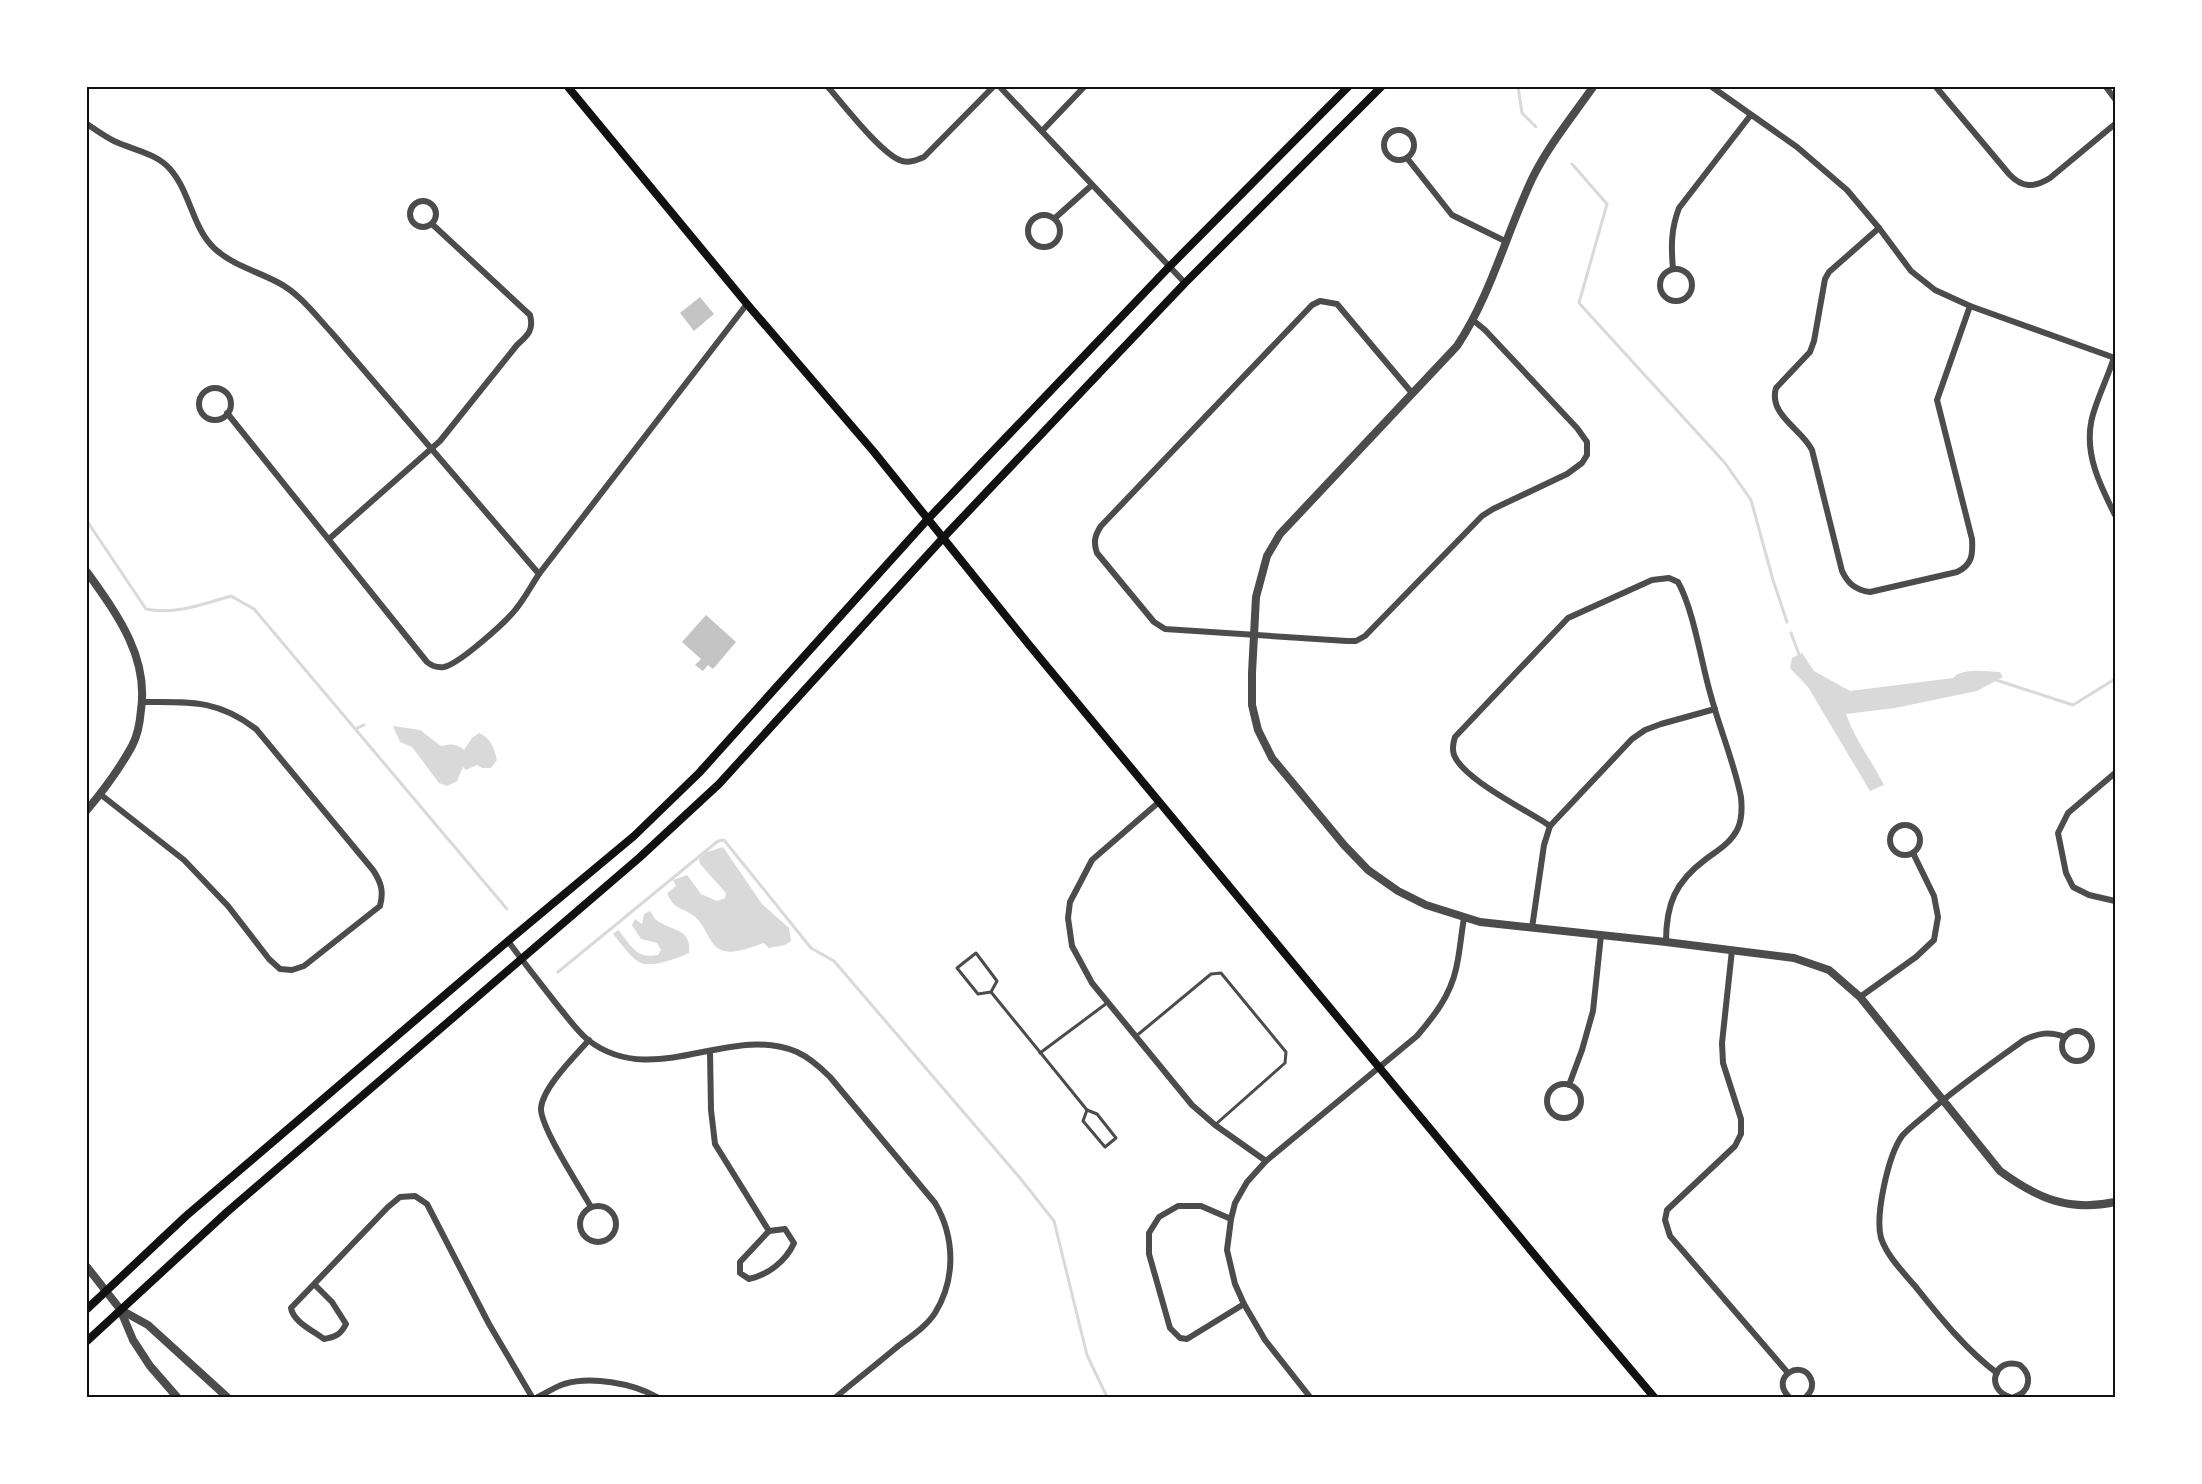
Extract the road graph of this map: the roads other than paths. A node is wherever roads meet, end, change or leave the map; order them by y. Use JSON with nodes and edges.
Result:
{"nodes":[{"id":1,"x":568,"y":87,"type":"edge"},
{"id":2,"x":828,"y":87,"type":"edge"},
{"id":3,"x":993,"y":87,"type":"edge"},
{"id":4,"x":999,"y":87,"type":"edge"},
{"id":5,"x":1084,"y":87,"type":"edge"},
{"id":6,"x":1348,"y":87,"type":"edge"},
{"id":7,"x":1381,"y":87,"type":"edge"},
{"id":8,"x":1593,"y":87,"type":"edge"},
{"id":9,"x":1712,"y":87,"type":"edge"},
{"id":10,"x":1936,"y":87,"type":"edge"},
{"id":11,"x":2106,"y":87,"type":"edge"},
{"id":12,"x":2115,"y":99,"type":"edge"},
{"id":13,"x":1750,"y":116,"type":"junction"},
{"id":14,"x":87,"y":123,"type":"edge"},
{"id":15,"x":2115,"y":124,"type":"edge"},
{"id":16,"x":1042,"y":131,"type":"junction"},
{"id":17,"x":1407,"y":158,"type":"junction"},
{"id":18,"x":1092,"y":185,"type":"junction"},
{"id":19,"x":1054,"y":218,"type":"junction"},
{"id":20,"x":432,"y":224,"type":"junction"},
{"id":21,"x":1879,"y":228,"type":"junction"},
{"id":22,"x":1505,"y":241,"type":"junction"},
{"id":23,"x":1169,"y":267,"type":"junction"},
{"id":24,"x":1673,"y":269,"type":"junction"},
{"id":25,"x":1185,"y":283,"type":"junction"},
{"id":26,"x":747,"y":304,"type":"junction"},
{"id":27,"x":1970,"y":306,"type":"junction"},
{"id":28,"x":1473,"y":321,"type":"junction"},
{"id":29,"x":2115,"y":357,"type":"edge"},
{"id":30,"x":1412,"y":393,"type":"junction"},
{"id":31,"x":227,"y":413,"type":"junction"},
{"id":32,"x":431,"y":450,"type":"junction"},
{"id":33,"x":2115,"y":515,"type":"edge"},
{"id":34,"x":927,"y":520,"type":"junction"},
{"id":35,"x":943,"y":538,"type":"junction"},
{"id":36,"x":329,"y":539,"type":"junction"},
{"id":37,"x":87,"y":572,"type":"edge"},
{"id":38,"x":539,"y":574,"type":"junction"},
{"id":39,"x":1254,"y":635,"type":"junction"},
{"id":40,"x":142,"y":702,"type":"junction"},
{"id":41,"x":1715,"y":709,"type":"junction"},
{"id":42,"x":2115,"y":773,"type":"edge"},
{"id":43,"x":100,"y":794,"type":"junction"},
{"id":44,"x":1159,"y":802,"type":"junction"},
{"id":45,"x":87,"y":810,"type":"edge"},
{"id":46,"x":1550,"y":826,"type":"junction"},
{"id":47,"x":1913,"y":853,"type":"junction"},
{"id":48,"x":2115,"y":901,"type":"edge"},
{"id":49,"x":1464,"y":918,"type":"junction"},
{"id":50,"x":1532,"y":928,"type":"junction"},
{"id":51,"x":1601,"y":935,"type":"junction"},
{"id":52,"x":508,"y":941,"type":"junction"},
{"id":53,"x":1666,"y":942,"type":"junction"},
{"id":54,"x":1732,"y":950,"type":"junction"},
{"id":55,"x":522,"y":960,"type":"junction"},
{"id":56,"x":991,"y":992,"type":"junction"},
{"id":57,"x":1860,"y":997,"type":"junction"},
{"id":58,"x":1108,"y":1002,"type":"junction"},
{"id":59,"x":1135,"y":1037,"type":"junction"},
{"id":60,"x":2065,"y":1037,"type":"junction"},
{"id":61,"x":589,"y":1040,"type":"junction"},
{"id":62,"x":710,"y":1051,"type":"junction"},
{"id":63,"x":1040,"y":1053,"type":"junction"},
{"id":64,"x":1379,"y":1067,"type":"junction"},
{"id":65,"x":1569,"y":1085,"type":"junction"},
{"id":66,"x":1942,"y":1100,"type":"junction"},
{"id":67,"x":1087,"y":1110,"type":"junction"},
{"id":68,"x":1215,"y":1125,"type":"junction"},
{"id":69,"x":1266,"y":1161,"type":"junction"},
{"id":70,"x":2115,"y":1202,"type":"edge"},
{"id":71,"x":591,"y":1207,"type":"junction"},
{"id":72,"x":1230,"y":1219,"type":"junction"},
{"id":73,"x":769,"y":1231,"type":"junction"},
{"id":74,"x":87,"y":1267,"type":"edge"},
{"id":75,"x":315,"y":1285,"type":"junction"},
{"id":76,"x":106,"y":1290,"type":"junction"},
{"id":77,"x":1244,"y":1304,"type":"junction"},
{"id":78,"x":87,"y":1309,"type":"edge"},
{"id":79,"x":120,"y":1309,"type":"junction"},
{"id":80,"x":87,"y":1341,"type":"edge"},
{"id":81,"x":1788,"y":1373,"type":"junction"},
{"id":82,"x":1996,"y":1373,"type":"junction"},
{"id":83,"x":177,"y":1397,"type":"edge"},
{"id":84,"x":227,"y":1397,"type":"edge"},
{"id":85,"x":532,"y":1397,"type":"edge"},
{"id":86,"x":538,"y":1397,"type":"edge"},
{"id":87,"x":657,"y":1397,"type":"edge"},
{"id":88,"x":836,"y":1397,"type":"edge"},
{"id":89,"x":1310,"y":1397,"type":"edge"},
{"id":90,"x":1654,"y":1397,"type":"edge"},
{"id":91,"x":1789,"y":1397,"type":"edge"},
{"id":92,"x":1806,"y":1397,"type":"edge"},
{"id":93,"x":2012,"y":1397,"type":"edge"}],
"edges":[{"from":1,"to":26,"type":"main road"},
{"from":2,"to":3,"type":"street"},
{"from":4,"to":16,"type":"street"},
{"from":5,"to":16,"type":"street"},
{"from":6,"to":23,"type":"main road"},
{"from":7,"to":25,"type":"main road"},
{"from":8,"to":22,"type":"street"},
{"from":9,"to":13,"type":"street"},
{"from":10,"to":15,"type":"street"},
{"from":11,"to":12,"type":"street"},
{"from":13,"to":21,"type":"street"},
{"from":13,"to":24,"type":"street"},
{"from":14,"to":32,"type":"street"},
{"from":16,"to":18,"type":"street"},
{"from":17,"to":17,"type":"street"},
{"from":17,"to":22,"type":"street"},
{"from":18,"to":19,"type":"street"},
{"from":18,"to":23,"type":"street"},
{"from":19,"to":19,"type":"street"},
{"from":20,"to":20,"type":"street"},
{"from":20,"to":32,"type":"street"},
{"from":21,"to":27,"type":"street"},
{"from":21,"to":27,"type":"street"},
{"from":22,"to":28,"type":"street"},
{"from":23,"to":25,"type":"street"},
{"from":23,"to":34,"type":"main road"},
{"from":24,"to":24,"type":"street"},
{"from":25,"to":35,"type":"main road"},
{"from":26,"to":34,"type":"main road"},
{"from":26,"to":38,"type":"street"},
{"from":27,"to":29,"type":"street"},
{"from":28,"to":30,"type":"street"},
{"from":28,"to":39,"type":"street"},
{"from":29,"to":33,"type":"street"},
{"from":30,"to":39,"type":"street"},
{"from":30,"to":39,"type":"street"},
{"from":31,"to":31,"type":"street"},
{"from":31,"to":36,"type":"street"},
{"from":32,"to":36,"type":"street"},
{"from":32,"to":38,"type":"street"},
{"from":34,"to":35,"type":"main road"},
{"from":34,"to":52,"type":"main road"},
{"from":35,"to":44,"type":"main road"},
{"from":35,"to":55,"type":"main road"},
{"from":36,"to":38,"type":"street"},
{"from":37,"to":40,"type":"street"},
{"from":39,"to":49,"type":"street"},
{"from":40,"to":43,"type":"street"},
{"from":40,"to":43,"type":"street"},
{"from":41,"to":46,"type":"street"},
{"from":41,"to":46,"type":"street"},
{"from":41,"to":53,"type":"street"},
{"from":42,"to":48,"type":"street"},
{"from":43,"to":45,"type":"street"},
{"from":44,"to":58,"type":"street"},
{"from":44,"to":64,"type":"main road"},
{"from":46,"to":50,"type":"street"},
{"from":47,"to":47,"type":"street"},
{"from":47,"to":57,"type":"street"},
{"from":49,"to":50,"type":"street"},
{"from":49,"to":64,"type":"street"},
{"from":50,"to":51,"type":"street"},
{"from":51,"to":53,"type":"street"},
{"from":51,"to":65,"type":"street"},
{"from":52,"to":55,"type":"street"},
{"from":52,"to":76,"type":"main road"},
{"from":53,"to":54,"type":"street"},
{"from":54,"to":57,"type":"street"},
{"from":54,"to":81,"type":"street"},
{"from":55,"to":61,"type":"street"},
{"from":55,"to":79,"type":"main road"},
{"from":56,"to":56,"type":"lane"},
{"from":56,"to":63,"type":"lane"},
{"from":57,"to":66,"type":"street"},
{"from":58,"to":59,"type":"street"},
{"from":58,"to":63,"type":"lane"},
{"from":59,"to":68,"type":"street"},
{"from":59,"to":68,"type":"lane"},
{"from":60,"to":60,"type":"street"},
{"from":60,"to":66,"type":"street"},
{"from":61,"to":62,"type":"street"},
{"from":61,"to":71,"type":"street"},
{"from":62,"to":73,"type":"street"},
{"from":62,"to":88,"type":"street"},
{"from":63,"to":67,"type":"lane"},
{"from":64,"to":69,"type":"street"},
{"from":64,"to":90,"type":"main road"},
{"from":65,"to":65,"type":"street"},
{"from":66,"to":70,"type":"street"},
{"from":66,"to":82,"type":"street"},
{"from":67,"to":67,"type":"lane"},
{"from":68,"to":69,"type":"street"},
{"from":69,"to":72,"type":"street"},
{"from":71,"to":71,"type":"street"},
{"from":72,"to":77,"type":"street"},
{"from":72,"to":77,"type":"street"},
{"from":73,"to":73,"type":"street"},
{"from":74,"to":76,"type":"street"},
{"from":75,"to":75,"type":"street"},
{"from":75,"to":85,"type":"street"},
{"from":76,"to":78,"type":"main road"},
{"from":76,"to":79,"type":"street"},
{"from":77,"to":89,"type":"street"},
{"from":79,"to":80,"type":"main road"},
{"from":79,"to":83,"type":"street"},
{"from":79,"to":84,"type":"street"},
{"from":81,"to":91,"type":"street"},
{"from":81,"to":92,"type":"street"},
{"from":82,"to":93,"type":"street"},
{"from":82,"to":93,"type":"street"},
{"from":86,"to":87,"type":"street"}]}
